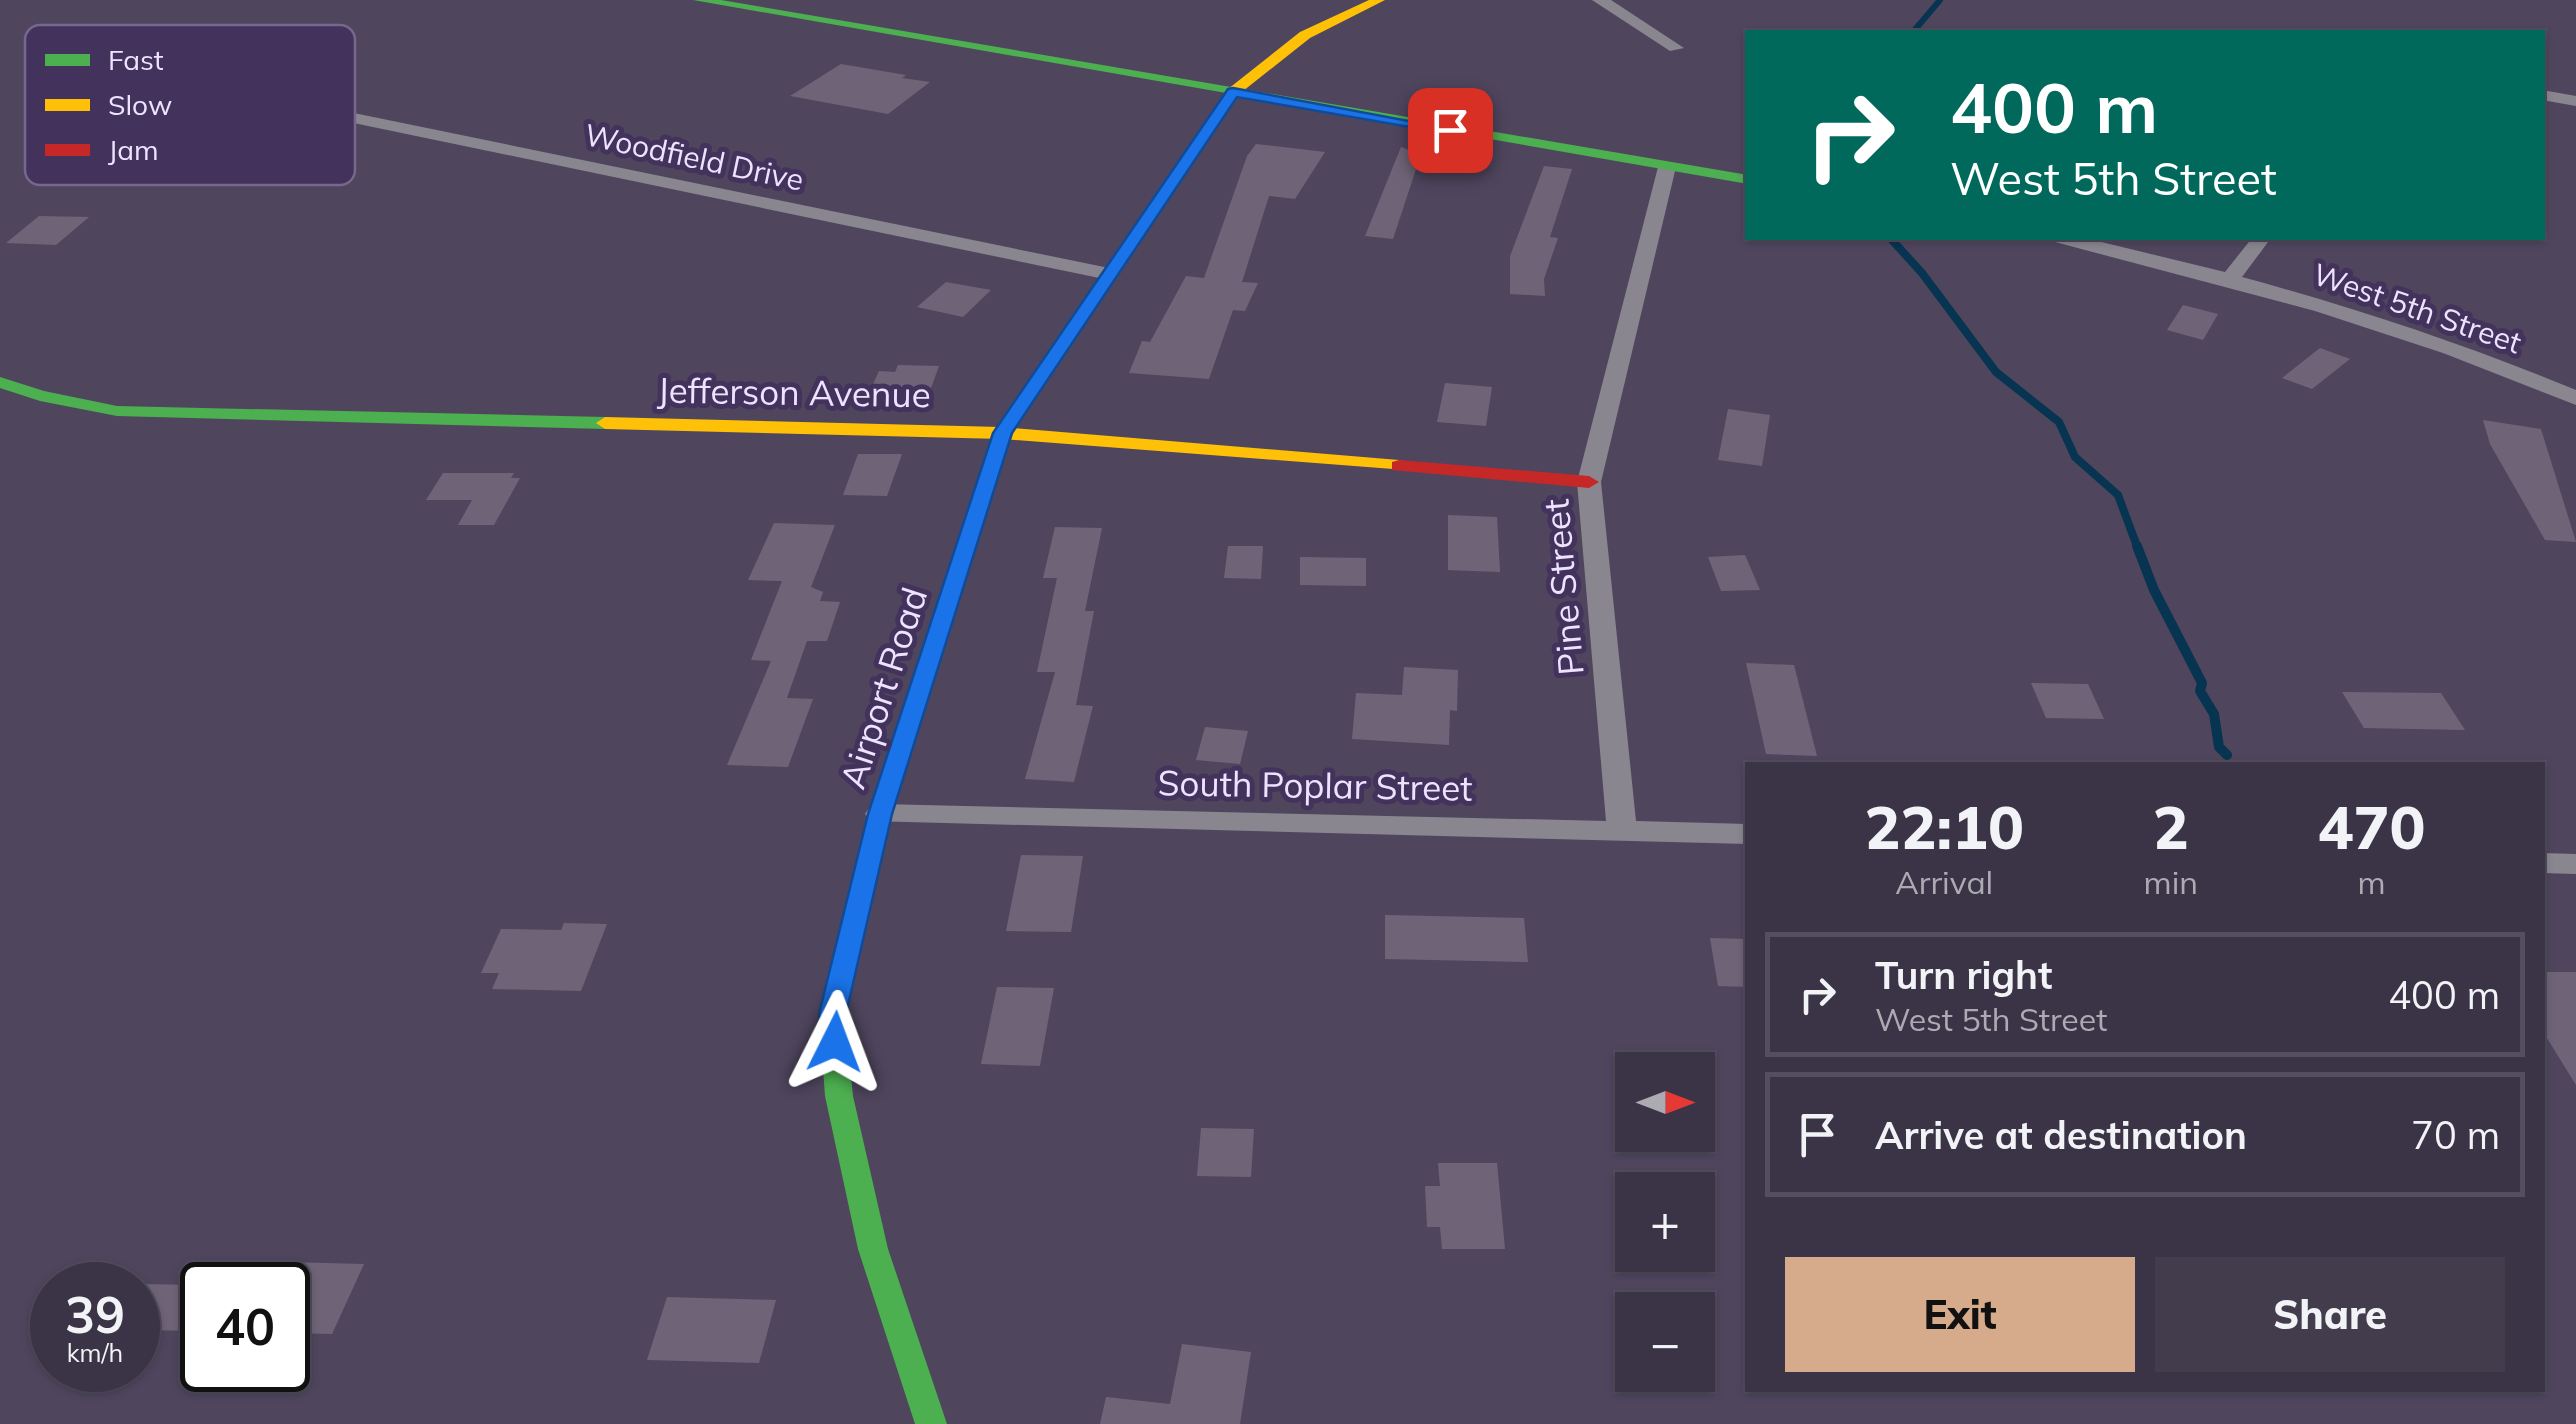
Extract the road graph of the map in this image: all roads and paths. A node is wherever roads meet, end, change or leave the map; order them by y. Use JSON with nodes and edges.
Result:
{"nodes":[{"id":1,"x":699,"y":0,"type":"edge"},
{"id":2,"x":1379,"y":0,"type":"edge"},
{"id":3,"x":1600,"y":0,"type":"edge"},
{"id":4,"x":1676,"y":48,"type":"dead end"},
{"id":5,"x":1233,"y":92,"type":"junction"},
{"id":6,"x":2545,"y":95,"type":"edge"},
{"id":7,"x":2576,"y":100,"type":"edge"},
{"id":8,"x":355,"y":118,"type":"edge"},
{"id":9,"x":1667,"y":167,"type":"junction"},
{"id":10,"x":1745,"y":180,"type":"edge"},
{"id":11,"x":2070,"y":240,"type":"edge"},
{"id":12,"x":2260,"y":240,"type":"edge"},
{"id":13,"x":1109,"y":274,"type":"junction"},
{"id":14,"x":2229,"y":280,"type":"junction"},
{"id":15,"x":0,"y":382,"type":"edge"},
{"id":16,"x":2576,"y":398,"type":"edge"},
{"id":17,"x":1002,"y":433,"type":"junction"},
{"id":18,"x":1589,"y":482,"type":"junction"},
{"id":19,"x":880,"y":814,"type":"junction"},
{"id":20,"x":1622,"y":830,"type":"junction"},
{"id":21,"x":1745,"y":834,"type":"edge"},
{"id":22,"x":2545,"y":863,"type":"edge"},
{"id":23,"x":2576,"y":864,"type":"edge"},
{"id":24,"x":932,"y":1424,"type":"edge"}],
"edges":[{"from":1,"to":5,"type":"street"},
{"from":2,"to":5,"type":"street","name":"Airport Road"},
{"from":3,"to":4,"type":"street"},
{"from":5,"to":9,"type":"street"},
{"from":5,"to":13,"type":"street","name":"Airport Road"},
{"from":6,"to":7,"type":"street"},
{"from":8,"to":13,"type":"street","name":"Woodfield Drive"},
{"from":9,"to":10,"type":"street"},
{"from":9,"to":18,"type":"street","name":"Pine Street"},
{"from":11,"to":14,"type":"street","name":"West 5th Street"},
{"from":12,"to":14,"type":"street"},
{"from":13,"to":17,"type":"street","name":"Airport Road"},
{"from":14,"to":16,"type":"street","name":"West 5th Street"},
{"from":15,"to":17,"type":"street","name":"Jefferson Avenue"},
{"from":17,"to":18,"type":"street","name":"Jefferson Avenue"},
{"from":17,"to":19,"type":"street","name":"Airport Road"},
{"from":18,"to":20,"type":"street","name":"Pine Street"},
{"from":19,"to":20,"type":"street","name":"South Poplar Street"},
{"from":19,"to":24,"type":"street","name":"Airport Road"},
{"from":20,"to":21,"type":"street","name":"South Poplar Street"},
{"from":22,"to":23,"type":"street"}]}
